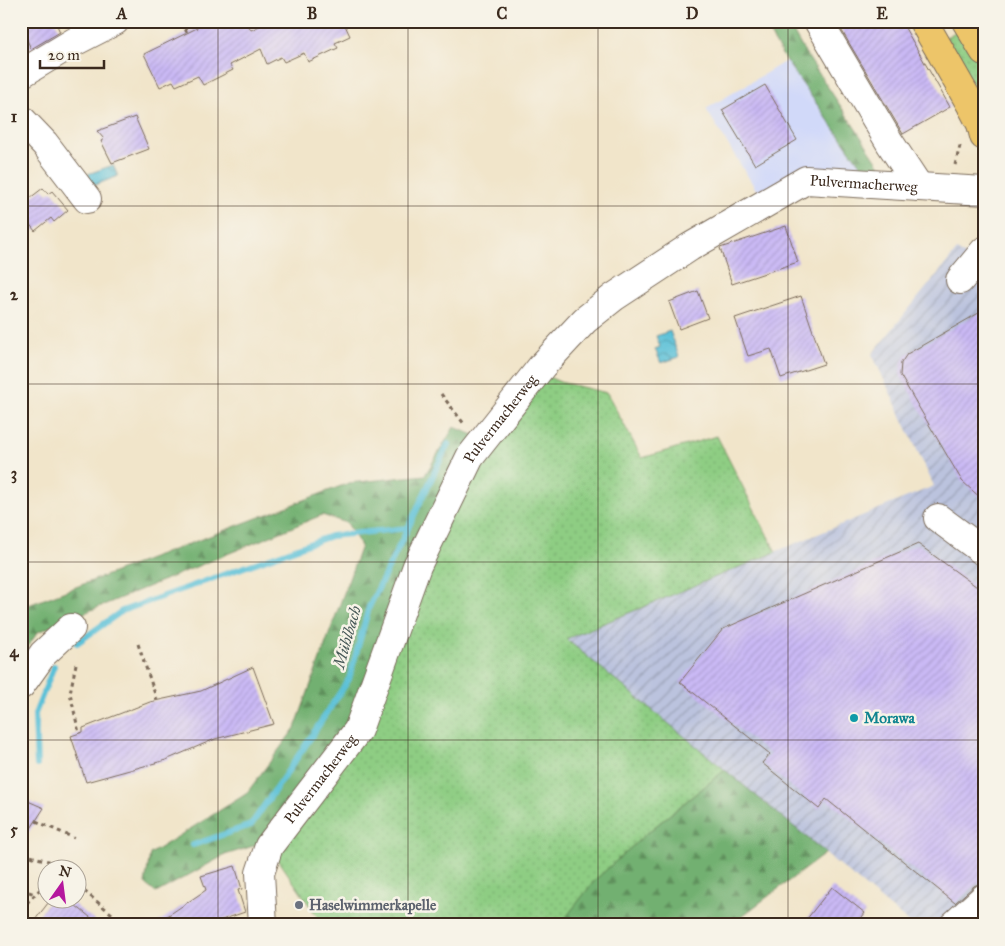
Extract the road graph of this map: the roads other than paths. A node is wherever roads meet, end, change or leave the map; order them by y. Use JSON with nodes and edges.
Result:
{"nodes":[{"id":1,"x":115,"y":21,"type":"edge"},
{"id":2,"x":818,"y":21,"type":"edge"},
{"id":3,"x":923,"y":21,"type":"edge"},
{"id":4,"x":966,"y":21,"type":"edge"},
{"id":5,"x":984,"y":51,"type":"edge"},
{"id":6,"x":21,"y":74,"type":"edge"},
{"id":7,"x":21,"y":119,"type":"edge"},
{"id":8,"x":984,"y":136,"type":"edge"},
{"id":9,"x":919,"y":187,"type":"junction"},
{"id":10,"x":984,"y":191,"type":"edge"},
{"id":11,"x":87,"y":199,"type":"dead end"},
{"id":12,"x":984,"y":250,"type":"edge"},
{"id":13,"x":960,"y":280,"type":"dead end"},
{"id":14,"x":938,"y":518,"type":"dead end"},
{"id":15,"x":984,"y":552,"type":"edge"},
{"id":16,"x":71,"y":628,"type":"dead end"},
{"id":17,"x":21,"y":685,"type":"edge"},
{"id":18,"x":984,"y":898,"type":"edge"},
{"id":19,"x":263,"y":925,"type":"edge"},
{"id":20,"x":954,"y":925,"type":"edge"}],
"edges":[{"from":1,"to":6,"type":"street"},
{"from":2,"to":9,"type":"street"},
{"from":3,"to":8,"type":"main road"},
{"from":4,"to":5,"type":"main road"},
{"from":7,"to":11,"type":"street"},
{"from":9,"to":10,"type":"street","name":"Pulvermacherweg"},
{"from":9,"to":19,"type":"street","name":"Pulvermacherweg"},
{"from":12,"to":13,"type":"street"},
{"from":14,"to":15,"type":"street"},
{"from":16,"to":17,"type":"street"},
{"from":18,"to":20,"type":"street"}]}
